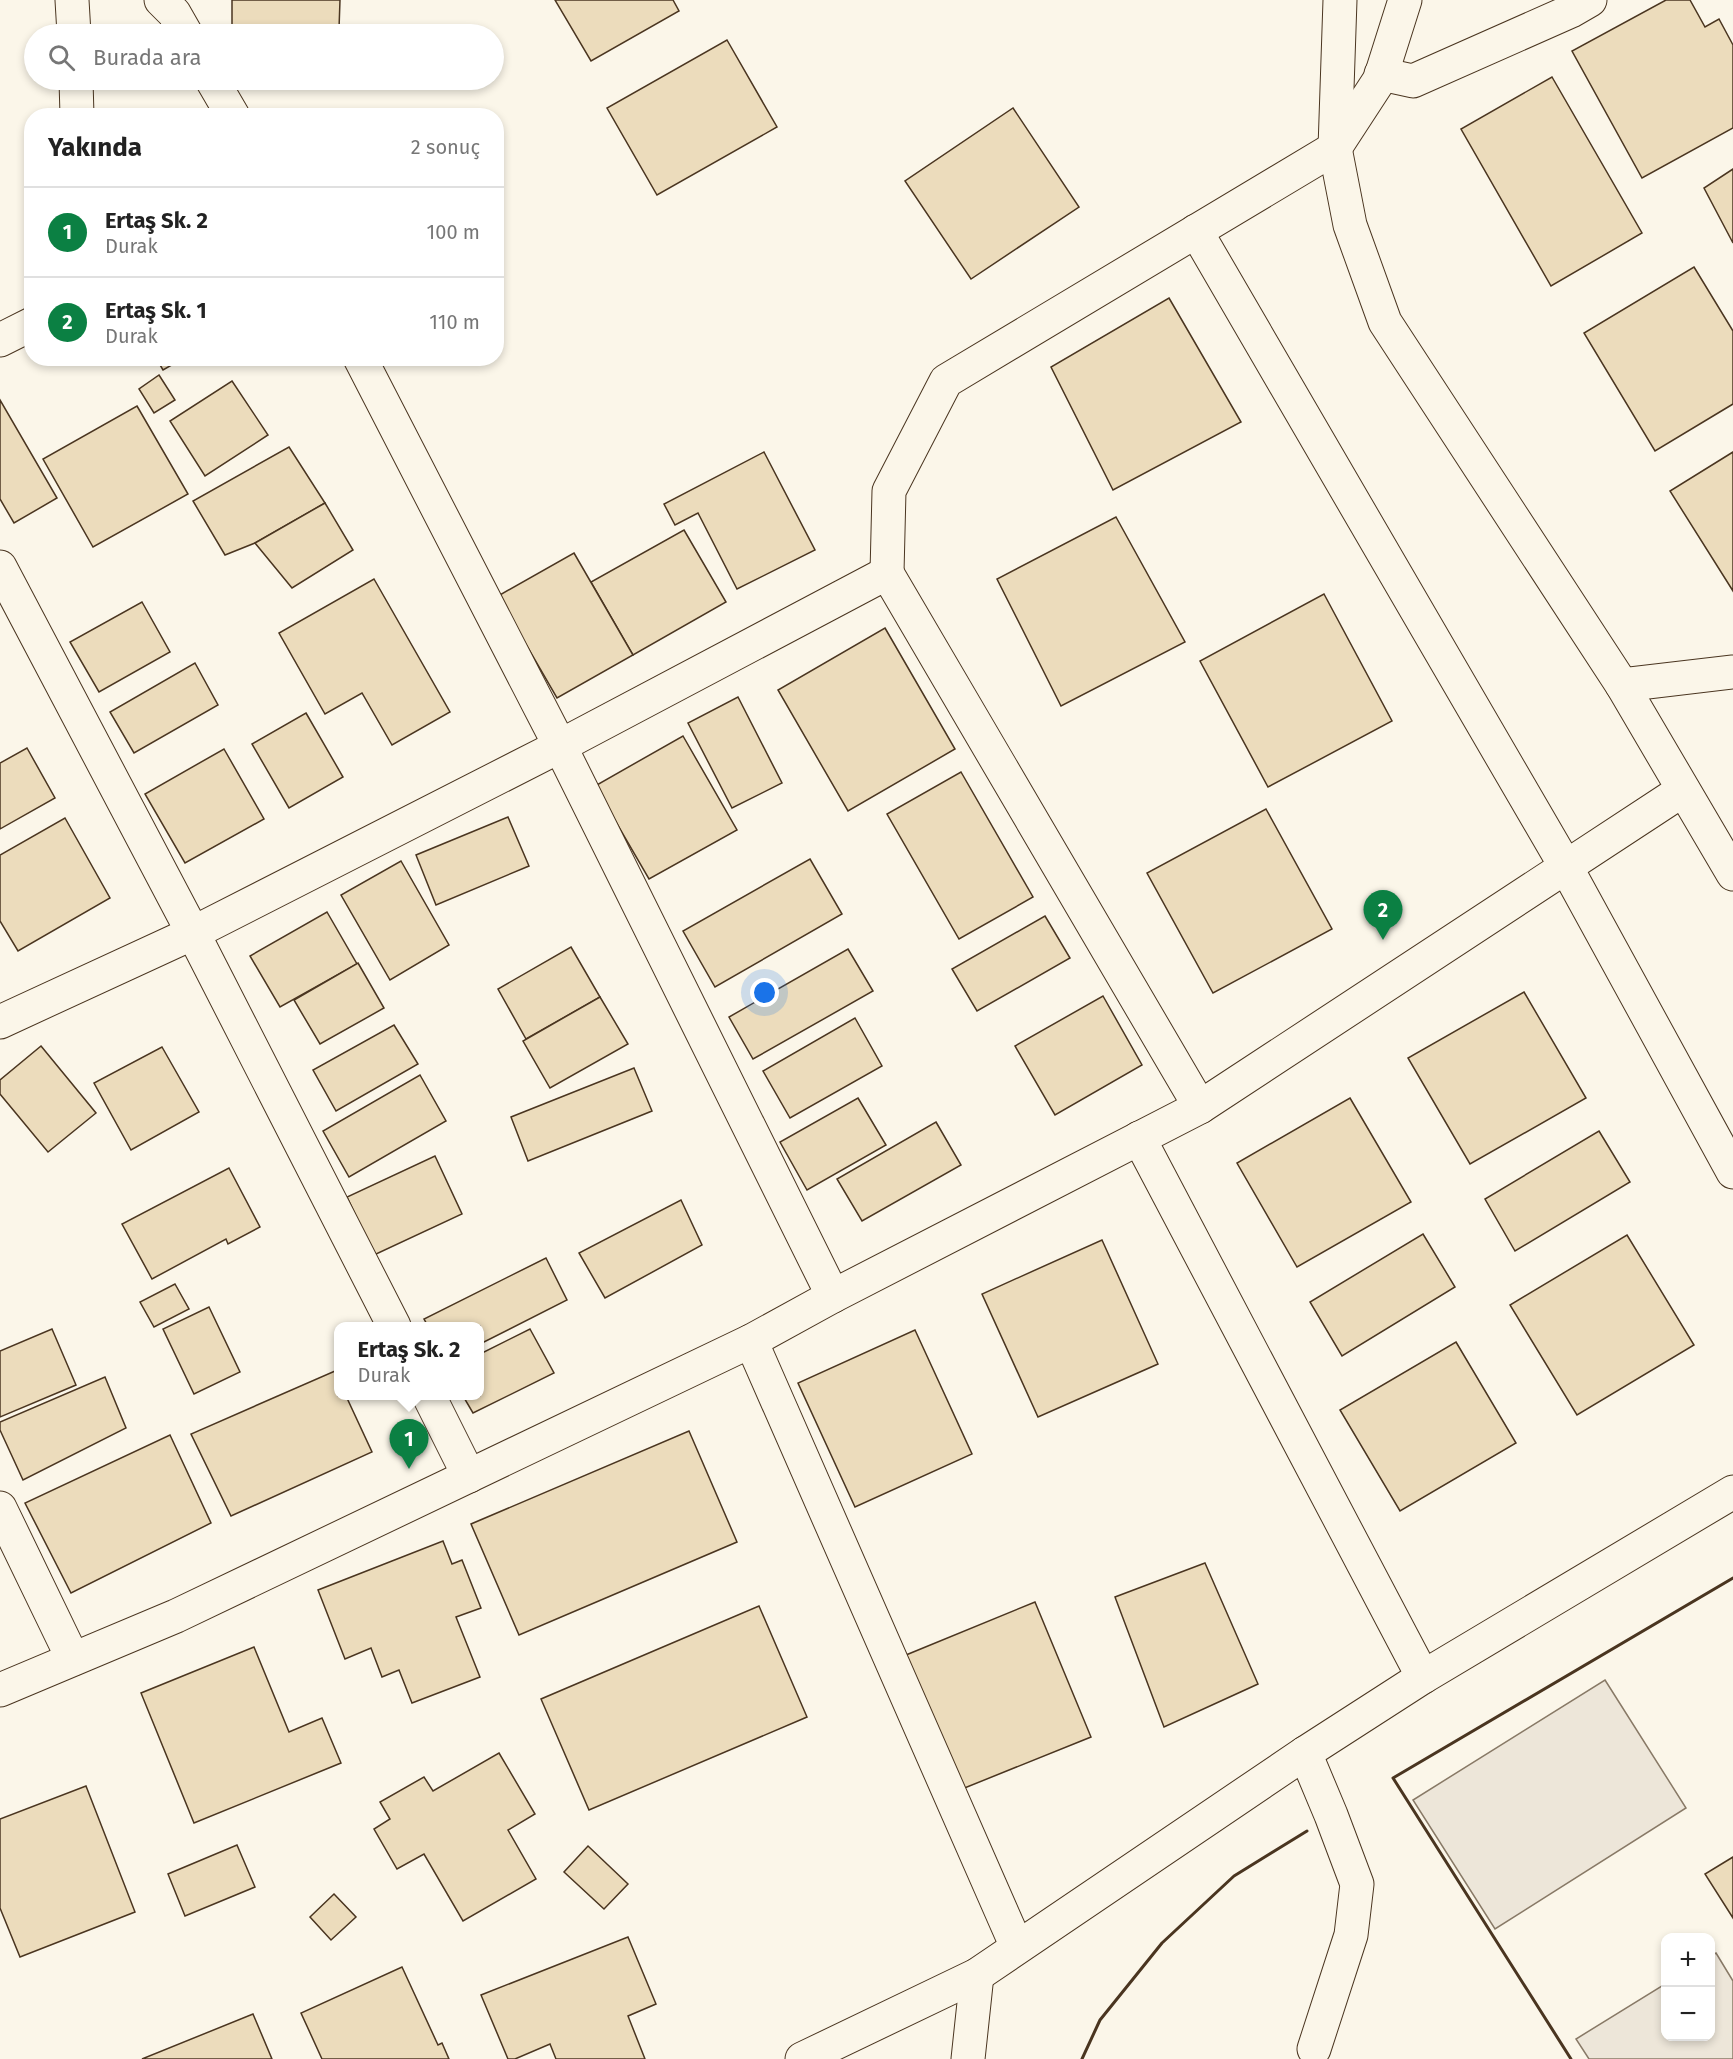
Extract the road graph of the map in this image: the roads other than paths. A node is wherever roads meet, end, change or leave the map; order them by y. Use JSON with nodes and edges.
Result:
{"nodes":[{"id":1,"x":72,"y":0,"type":"edge"},
{"id":2,"x":162,"y":0,"type":"edge"},
{"id":3,"x":1340,"y":0,"type":"edge"},
{"id":4,"x":1405,"y":0,"type":"edge"},
{"id":5,"x":1590,"y":0,"type":"edge"},
{"id":6,"x":73,"y":24,"type":"edge"},
{"id":7,"x":180,"y":24,"type":"edge"},
{"id":8,"x":1381,"y":74,"type":"junction"},
{"id":9,"x":76,"y":90,"type":"edge"},
{"id":10,"x":218,"y":90,"type":"edge"},
{"id":11,"x":77,"y":108,"type":"edge"},
{"id":12,"x":228,"y":108,"type":"edge"},
{"id":13,"x":1335,"y":148,"type":"junction"},
{"id":14,"x":1196,"y":231,"type":"junction"},
{"id":15,"x":24,"y":328,"type":"edge"},
{"id":16,"x":0,"y":339,"type":"edge"},
{"id":17,"x":364,"y":366,"type":"edge"},
{"id":18,"x":0,"y":567,"type":"edge"},
{"id":19,"x":887,"y":573,"type":"junction"},
{"id":20,"x":1733,"y":672,"type":"edge"},
{"id":21,"x":1622,"y":686,"type":"junction"},
{"id":22,"x":560,"y":746,"type":"junction"},
{"id":23,"x":1683,"y":790,"type":"junction"},
{"id":24,"x":1566,"y":867,"type":"junction"},
{"id":25,"x":1733,"y":874,"type":"edge"},
{"id":26,"x":194,"y":933,"type":"junction"},
{"id":27,"x":0,"y":1022,"type":"edge"},
{"id":28,"x":1200,"y":1107,"type":"junction"},
{"id":29,"x":1139,"y":1138,"type":"junction"},
{"id":30,"x":1733,"y":1172,"type":"edge"},
{"id":31,"x":833,"y":1296,"type":"junction"},
{"id":32,"x":391,"y":1322,"type":"edge"},
{"id":33,"x":751,"y":1341,"type":"junction"},
{"id":34,"x":431,"y":1400,"type":"edge"},
{"id":35,"x":469,"y":1476,"type":"junction"},
{"id":36,"x":1733,"y":1492,"type":"edge"},
{"id":37,"x":0,"y":1508,"type":"edge"},
{"id":38,"x":73,"y":1659,"type":"junction"},
{"id":39,"x":1423,"y":1677,"type":"junction"},
{"id":40,"x":0,"y":1690,"type":"edge"},
{"id":41,"x":1305,"y":1753,"type":"junction"},
{"id":42,"x":1017,"y":1947,"type":"junction"},
{"id":43,"x":977,"y":1975,"type":"junction"},
{"id":44,"x":1314,"y":2049,"type":"dead end"},
{"id":45,"x":802,"y":2059,"type":"edge"},
{"id":46,"x":968,"y":2059,"type":"edge"}],
"edges":[{"from":1,"to":6,"type":"street"},
{"from":2,"to":7,"type":"street"},
{"from":3,"to":13,"type":"street"},
{"from":4,"to":8,"type":"street"},
{"from":5,"to":8,"type":"street"},
{"from":8,"to":13,"type":"street"},
{"from":9,"to":11,"type":"street"},
{"from":10,"to":12,"type":"street"},
{"from":13,"to":14,"type":"street"},
{"from":13,"to":21,"type":"street"},
{"from":14,"to":19,"type":"street"},
{"from":14,"to":24,"type":"street"},
{"from":15,"to":16,"type":"street"},
{"from":17,"to":22,"type":"street"},
{"from":18,"to":26,"type":"street"},
{"from":19,"to":22,"type":"street"},
{"from":19,"to":28,"type":"street"},
{"from":20,"to":21,"type":"street"},
{"from":21,"to":23,"type":"street"},
{"from":22,"to":26,"type":"street"},
{"from":22,"to":31,"type":"street"},
{"from":23,"to":24,"type":"street"},
{"from":23,"to":25,"type":"street"},
{"from":24,"to":28,"type":"street"},
{"from":24,"to":30,"type":"street"},
{"from":26,"to":27,"type":"street"},
{"from":26,"to":32,"type":"street"},
{"from":28,"to":29,"type":"street"},
{"from":29,"to":31,"type":"street"},
{"from":29,"to":39,"type":"street"},
{"from":31,"to":33,"type":"street"},
{"from":33,"to":35,"type":"street"},
{"from":33,"to":42,"type":"street"},
{"from":34,"to":35,"type":"street"},
{"from":35,"to":38,"type":"street"},
{"from":36,"to":39,"type":"street"},
{"from":37,"to":38,"type":"street"},
{"from":38,"to":40,"type":"street"},
{"from":39,"to":41,"type":"street"},
{"from":41,"to":42,"type":"street"},
{"from":41,"to":44,"type":"street"},
{"from":42,"to":43,"type":"street"},
{"from":43,"to":45,"type":"street"},
{"from":43,"to":46,"type":"street"}]}
